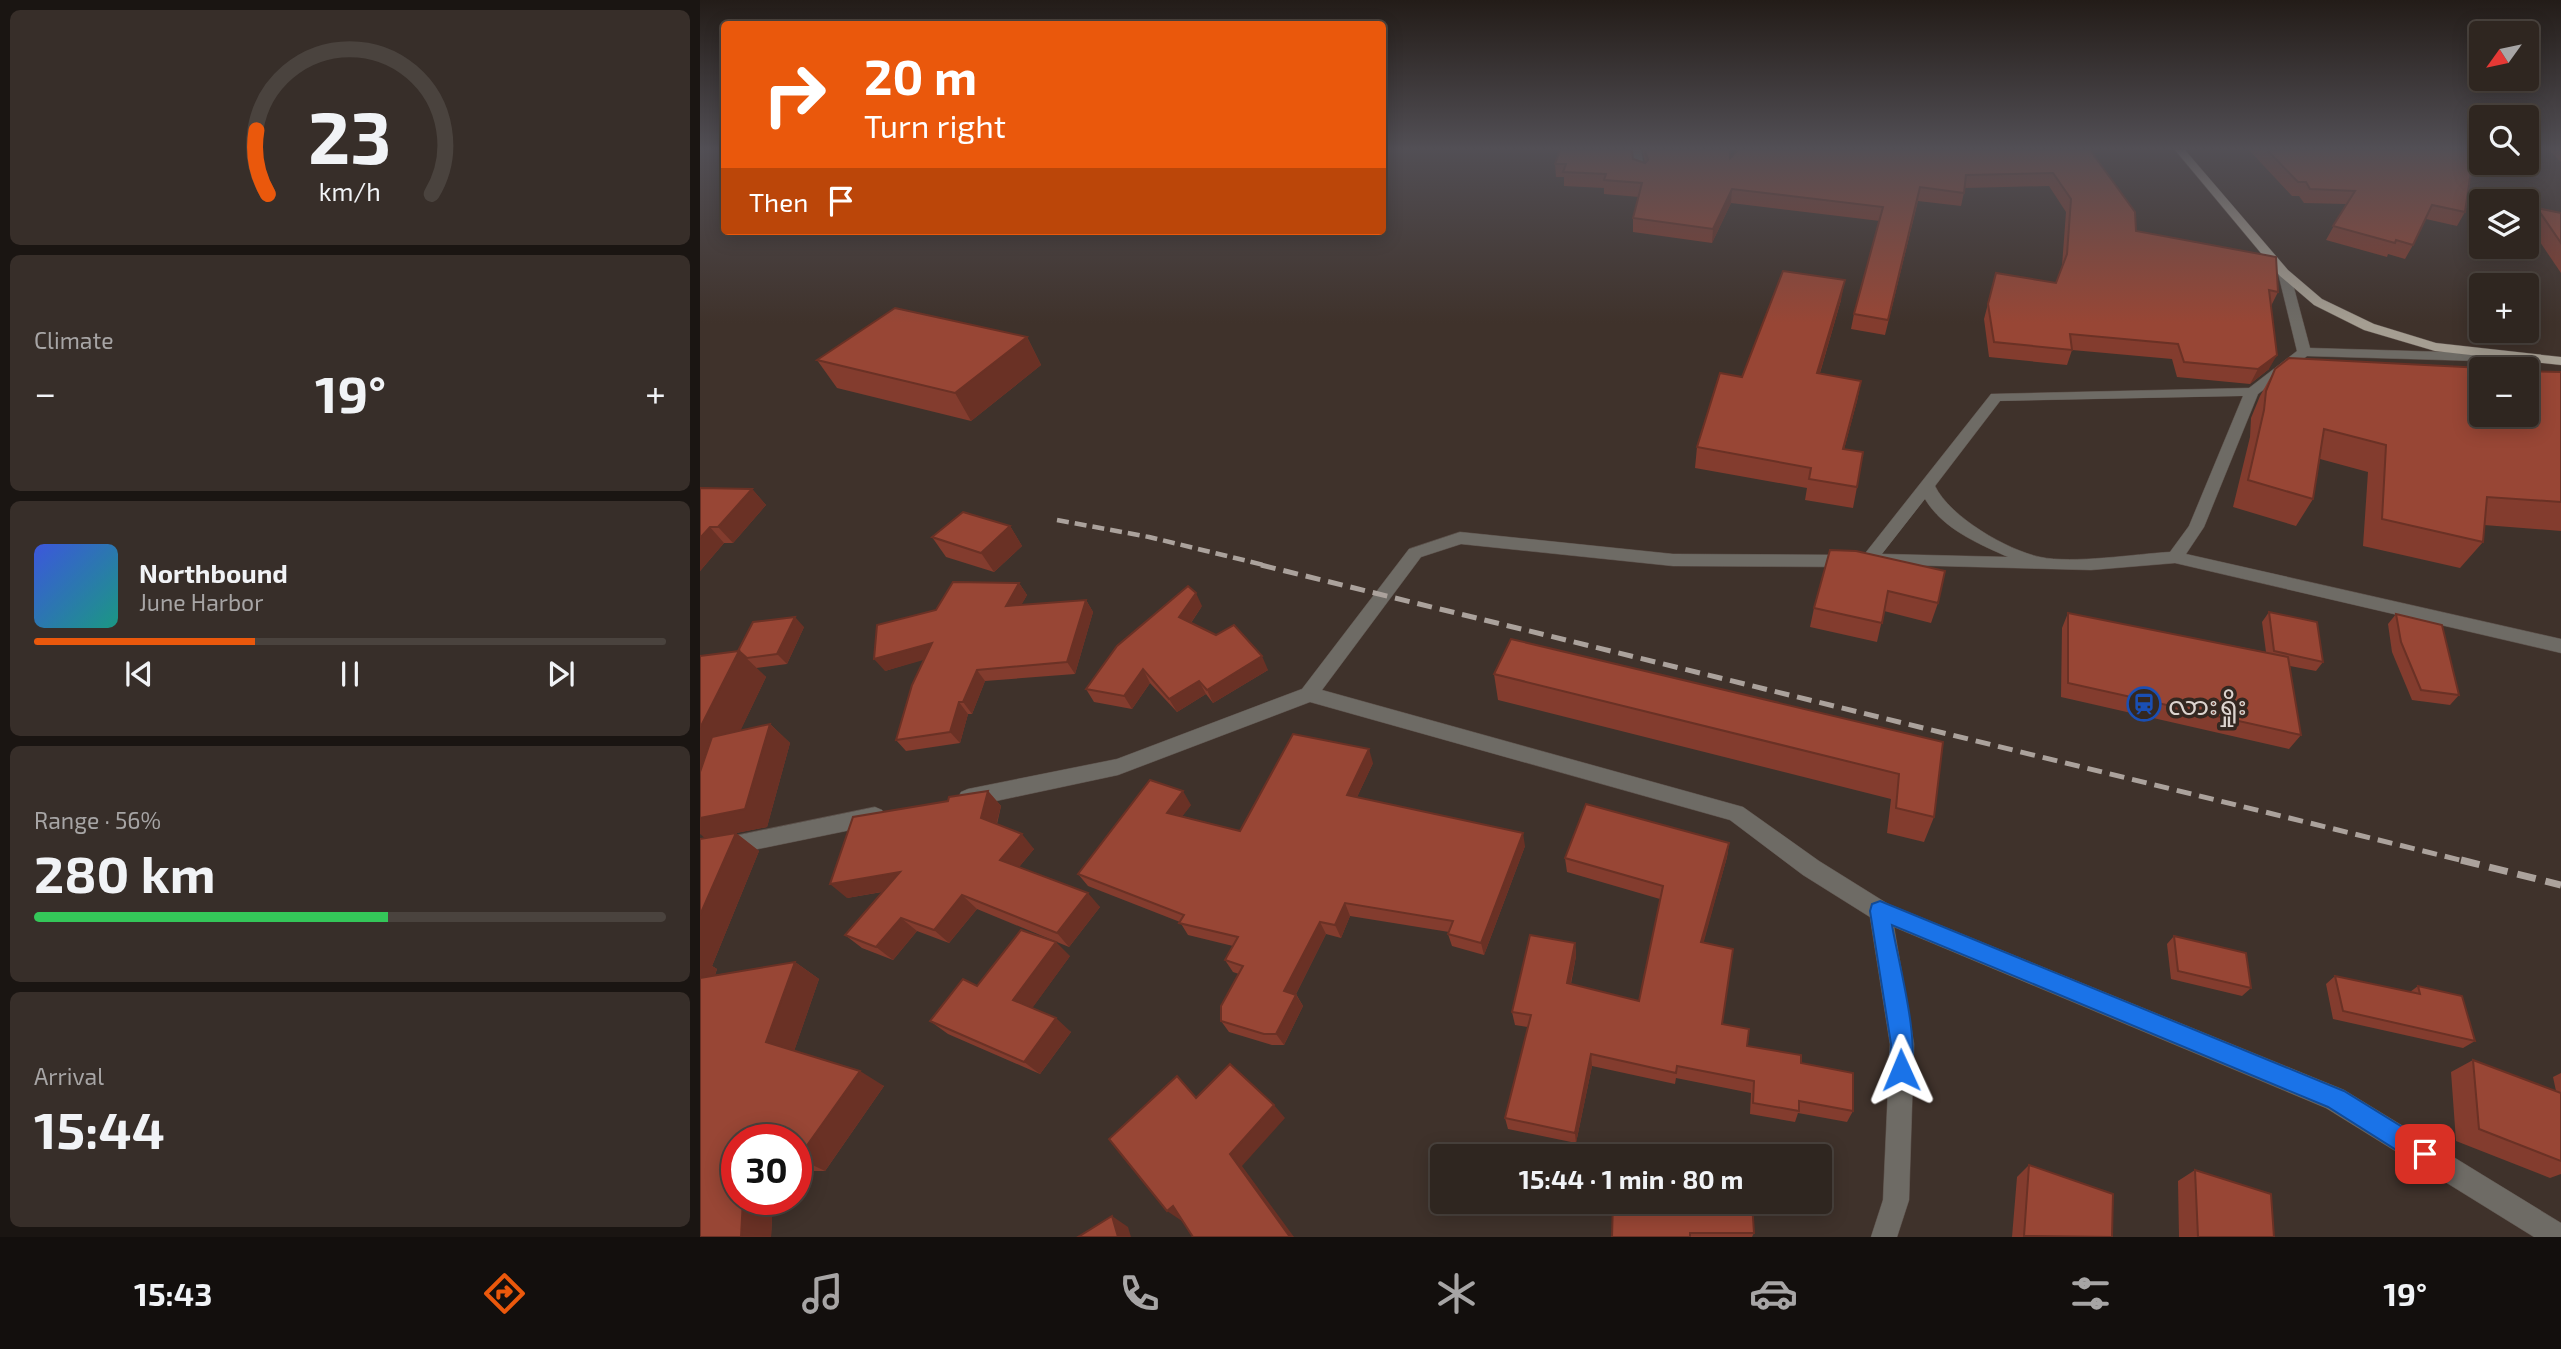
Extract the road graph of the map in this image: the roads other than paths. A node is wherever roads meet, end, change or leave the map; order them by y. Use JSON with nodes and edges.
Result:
{"nodes":[{"id":1,"x":2229,"y":208,"type":"edge"},
{"id":2,"x":2284,"y":273,"type":"junction"},
{"id":3,"x":2304,"y":352,"type":"junction"},
{"id":4,"x":2489,"y":357,"type":"edge"},
{"id":5,"x":2518,"y":357,"type":"edge"},
{"id":6,"x":2539,"y":359,"type":"edge"},
{"id":7,"x":2561,"y":361,"type":"edge"},
{"id":8,"x":2252,"y":392,"type":"junction"},
{"id":9,"x":1927,"y":486,"type":"junction"},
{"id":10,"x":2175,"y":556,"type":"junction"},
{"id":11,"x":1869,"y":560,"type":"junction"},
{"id":12,"x":2042,"y":565,"type":"junction"},
{"id":13,"x":2561,"y":646,"type":"edge"},
{"id":14,"x":1308,"y":694,"type":"junction"},
{"id":15,"x":956,"y":800,"type":"edge"},
{"id":16,"x":889,"y":814,"type":"edge"},
{"id":17,"x":700,"y":852,"type":"edge"},
{"id":18,"x":1880,"y":911,"type":"junction"},
{"id":19,"x":1884,"y":1237,"type":"edge"},
{"id":20,"x":2559,"y":1237,"type":"edge"}],
"edges":[{"from":1,"to":2,"type":"main road"},
{"from":2,"to":3,"type":"street"},
{"from":2,"to":5,"type":"main road"},
{"from":3,"to":4,"type":"street"},
{"from":3,"to":8,"type":"street"},
{"from":6,"to":7,"type":"main road"},
{"from":8,"to":9,"type":"street"},
{"from":8,"to":10,"type":"street"},
{"from":9,"to":11,"type":"street"},
{"from":9,"to":12,"type":"street"},
{"from":10,"to":12,"type":"street"},
{"from":10,"to":13,"type":"street"},
{"from":11,"to":12,"type":"street"},
{"from":11,"to":14,"type":"street"},
{"from":14,"to":15,"type":"street"},
{"from":14,"to":18,"type":"street"},
{"from":16,"to":17,"type":"street"},
{"from":18,"to":19,"type":"street"},
{"from":18,"to":20,"type":"street"}]}
